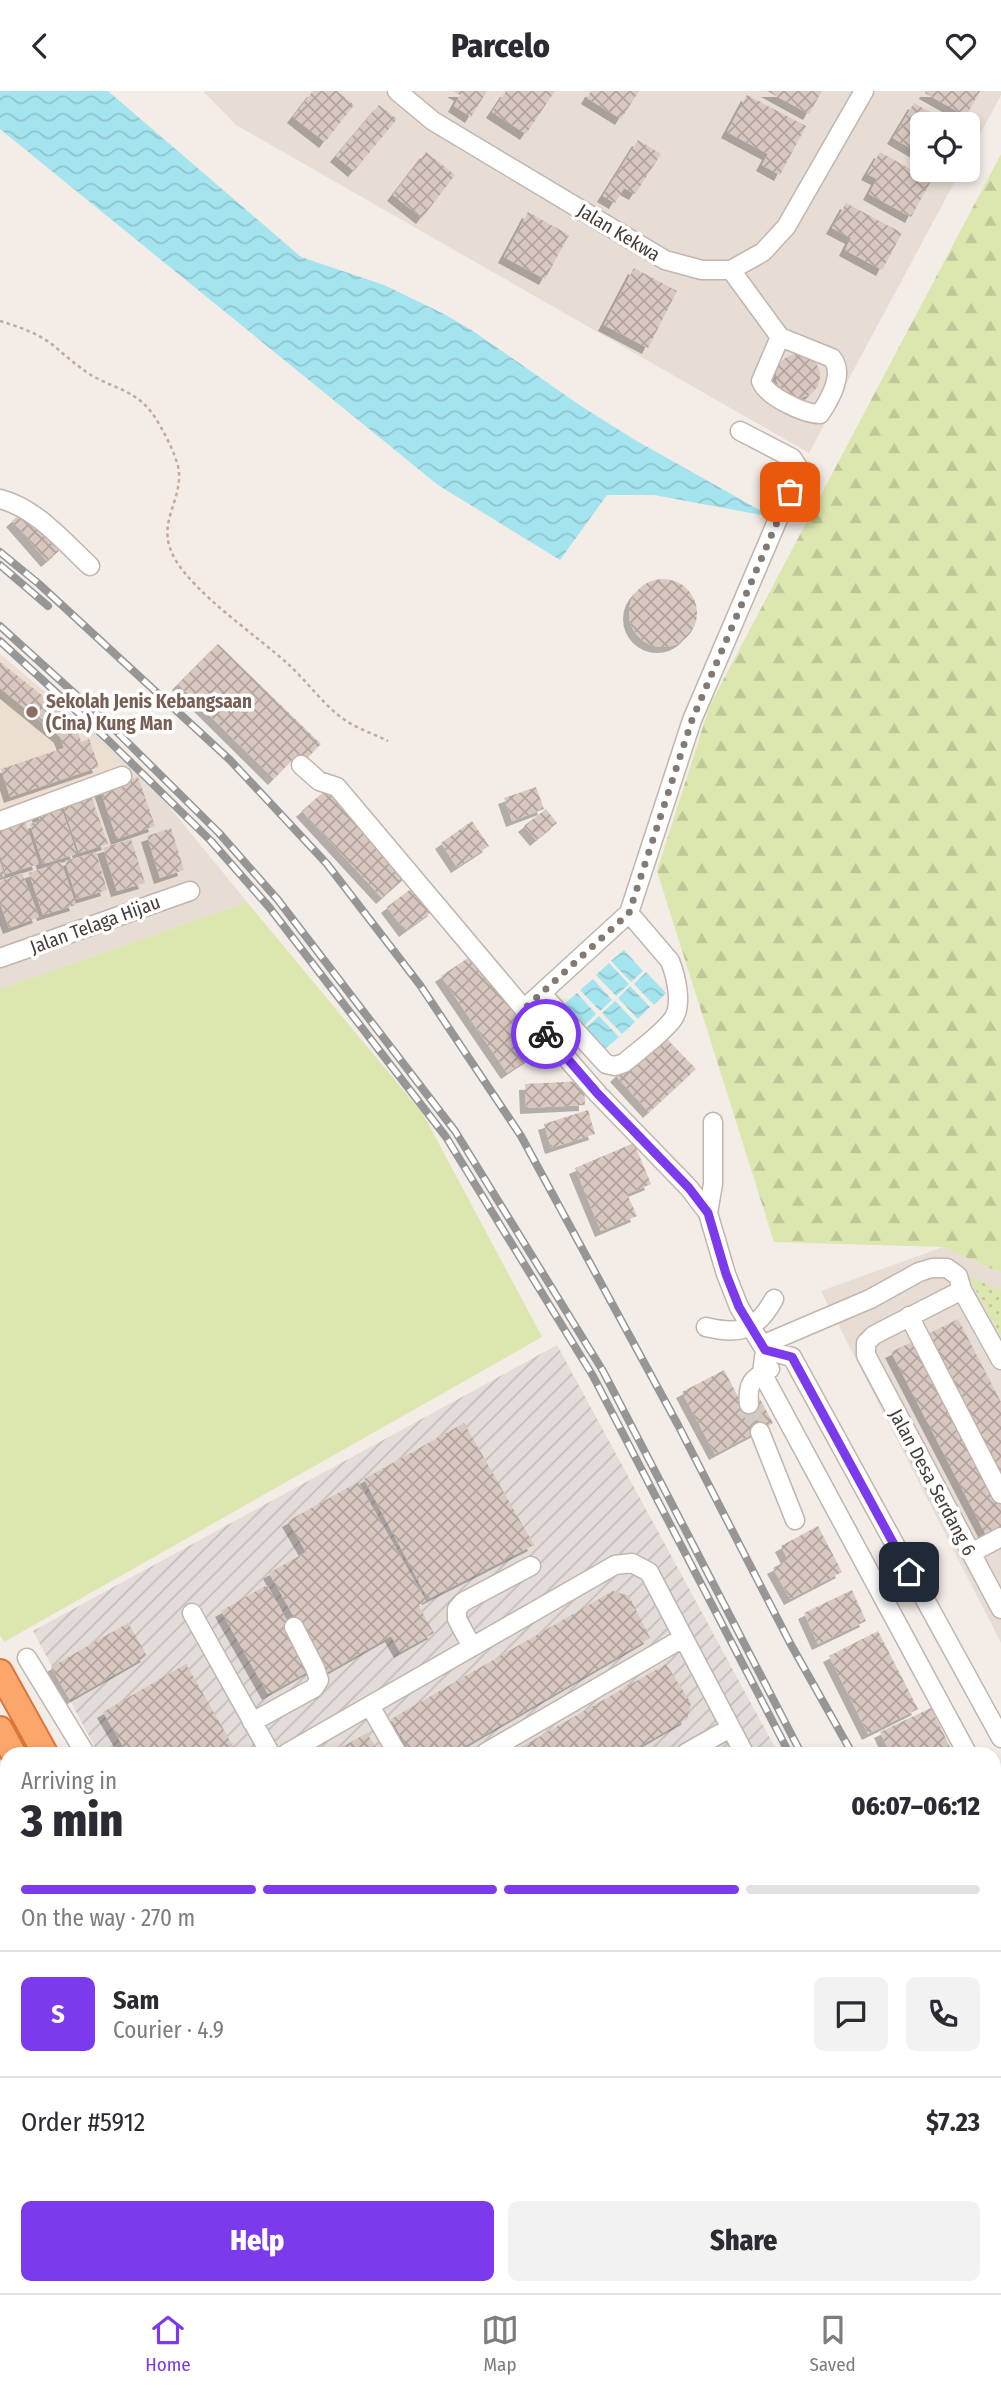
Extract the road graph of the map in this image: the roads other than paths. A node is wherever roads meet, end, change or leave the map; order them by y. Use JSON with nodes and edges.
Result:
{"nodes":[{"id":1,"x":397,"y":91,"type":"edge"},
{"id":2,"x":863,"y":91,"type":"edge"},
{"id":3,"x":731,"y":269,"type":"junction"},
{"id":4,"x":780,"y":337,"type":"junction"},
{"id":5,"x":740,"y":431,"type":"dead end"},
{"id":6,"x":0,"y":499,"type":"edge"},
{"id":7,"x":90,"y":566,"type":"dead end"},
{"id":8,"x":301,"y":765,"type":"dead end"},
{"id":9,"x":122,"y":775,"type":"dead end"},
{"id":10,"x":0,"y":821,"type":"edge"},
{"id":11,"x":190,"y":891,"type":"dead end"},
{"id":12,"x":629,"y":913,"type":"junction"},
{"id":13,"x":0,"y":958,"type":"edge"},
{"id":14,"x":542,"y":994,"type":"junction"},
{"id":15,"x":524,"y":1009,"type":"junction"},
{"id":16,"x":713,"y":1122,"type":"dead end"},
{"id":17,"x":708,"y":1213,"type":"junction"},
{"id":18,"x":962,"y":1290,"type":"junction"},
{"id":19,"x":774,"y":1299,"type":"dead end"},
{"id":20,"x":909,"y":1317,"type":"junction"},
{"id":21,"x":749,"y":1326,"type":"junction"},
{"id":22,"x":706,"y":1327,"type":"dead end"},
{"id":23,"x":764,"y":1347,"type":"junction"},
{"id":24,"x":792,"y":1357,"type":"junction"},
{"id":25,"x":1001,"y":1360,"type":"edge"},
{"id":26,"x":762,"y":1373,"type":"junction"},
{"id":27,"x":749,"y":1404,"type":"tunnel mouth"},
{"id":28,"x":760,"y":1432,"type":"tunnel mouth"},
{"id":29,"x":1001,"y":1494,"type":"edge"},
{"id":30,"x":795,"y":1520,"type":"dead end"},
{"id":31,"x":1001,"y":1537,"type":"edge"},
{"id":32,"x":971,"y":1553,"type":"junction"},
{"id":33,"x":531,"y":1566,"type":"dead end"},
{"id":34,"x":1001,"y":1609,"type":"edge"},
{"id":35,"x":192,"y":1613,"type":"dead end"},
{"id":36,"x":294,"y":1627,"type":"dead end"},
{"id":37,"x":683,"y":1638,"type":"junction"},
{"id":38,"x":472,"y":1647,"type":"junction"},
{"id":39,"x":27,"y":1658,"type":"dead end"},
{"id":40,"x":0,"y":1672,"type":"edge"},
{"id":41,"x":370,"y":1706,"type":"junction"},
{"id":42,"x":252,"y":1722,"type":"junction"},
{"id":43,"x":730,"y":1728,"type":"junction"},
{"id":44,"x":0,"y":1729,"type":"edge"},
{"id":45,"x":1001,"y":1738,"type":"edge"},
{"id":46,"x":10,"y":1747,"type":"edge"},
{"id":47,"x":42,"y":1747,"type":"edge"},
{"id":48,"x":81,"y":1747,"type":"edge"},
{"id":49,"x":267,"y":1747,"type":"edge"},
{"id":50,"x":298,"y":1747,"type":"edge"},
{"id":51,"x":394,"y":1747,"type":"edge"},
{"id":52,"x":495,"y":1747,"type":"edge"},
{"id":53,"x":697,"y":1747,"type":"edge"},
{"id":54,"x":741,"y":1747,"type":"edge"},
{"id":55,"x":964,"y":1747,"type":"edge"}],
"edges":[{"from":1,"to":3,"type":"street","name":"Jalan Kekwa"},
{"from":2,"to":3,"type":"street","name":"Jalan Kekwa"},
{"from":3,"to":4,"type":"street"},
{"from":4,"to":4,"type":"street"},
{"from":5,"to":12,"type":"street"},
{"from":6,"to":7,"type":"street"},
{"from":8,"to":15,"type":"street"},
{"from":9,"to":10,"type":"street"},
{"from":11,"to":13,"type":"street","name":"Jalan Telaga Hijau"},
{"from":12,"to":14,"type":"street"},
{"from":12,"to":14,"type":"street"},
{"from":14,"to":15,"type":"street"},
{"from":15,"to":17,"type":"street"},
{"from":16,"to":17,"type":"street"},
{"from":17,"to":21,"type":"street"},
{"from":18,"to":20,"type":"street"},
{"from":18,"to":23,"type":"street"},
{"from":18,"to":25,"type":"street"},
{"from":19,"to":21,"type":"street"},
{"from":20,"to":29,"type":"street"},
{"from":20,"to":32,"type":"street","name":"Jalan Desa Serdang 6"},
{"from":21,"to":22,"type":"street"},
{"from":21,"to":23,"type":"street"},
{"from":23,"to":24,"type":"street"},
{"from":23,"to":26,"type":"street"},
{"from":24,"to":26,"type":"street"},
{"from":24,"to":45,"type":"street"},
{"from":26,"to":27,"type":"street"},
{"from":26,"to":55,"type":"street"},
{"from":28,"to":30,"type":"street"},
{"from":31,"to":32,"type":"street"},
{"from":32,"to":34,"type":"street","name":"Jalan Desa Serdang 6"},
{"from":33,"to":38,"type":"street"},
{"from":35,"to":42,"type":"street"},
{"from":36,"to":42,"type":"street"},
{"from":37,"to":38,"type":"street"},
{"from":37,"to":43,"type":"street"},
{"from":37,"to":52,"type":"street"},
{"from":38,"to":41,"type":"street"},
{"from":39,"to":48,"type":"street"},
{"from":40,"to":47,"type":"highway"},
{"from":41,"to":50,"type":"street"},
{"from":41,"to":51,"type":"street"},
{"from":42,"to":49,"type":"street"},
{"from":43,"to":53,"type":"street"},
{"from":43,"to":54,"type":"street"},
{"from":44,"to":46,"type":"highway"}]}
